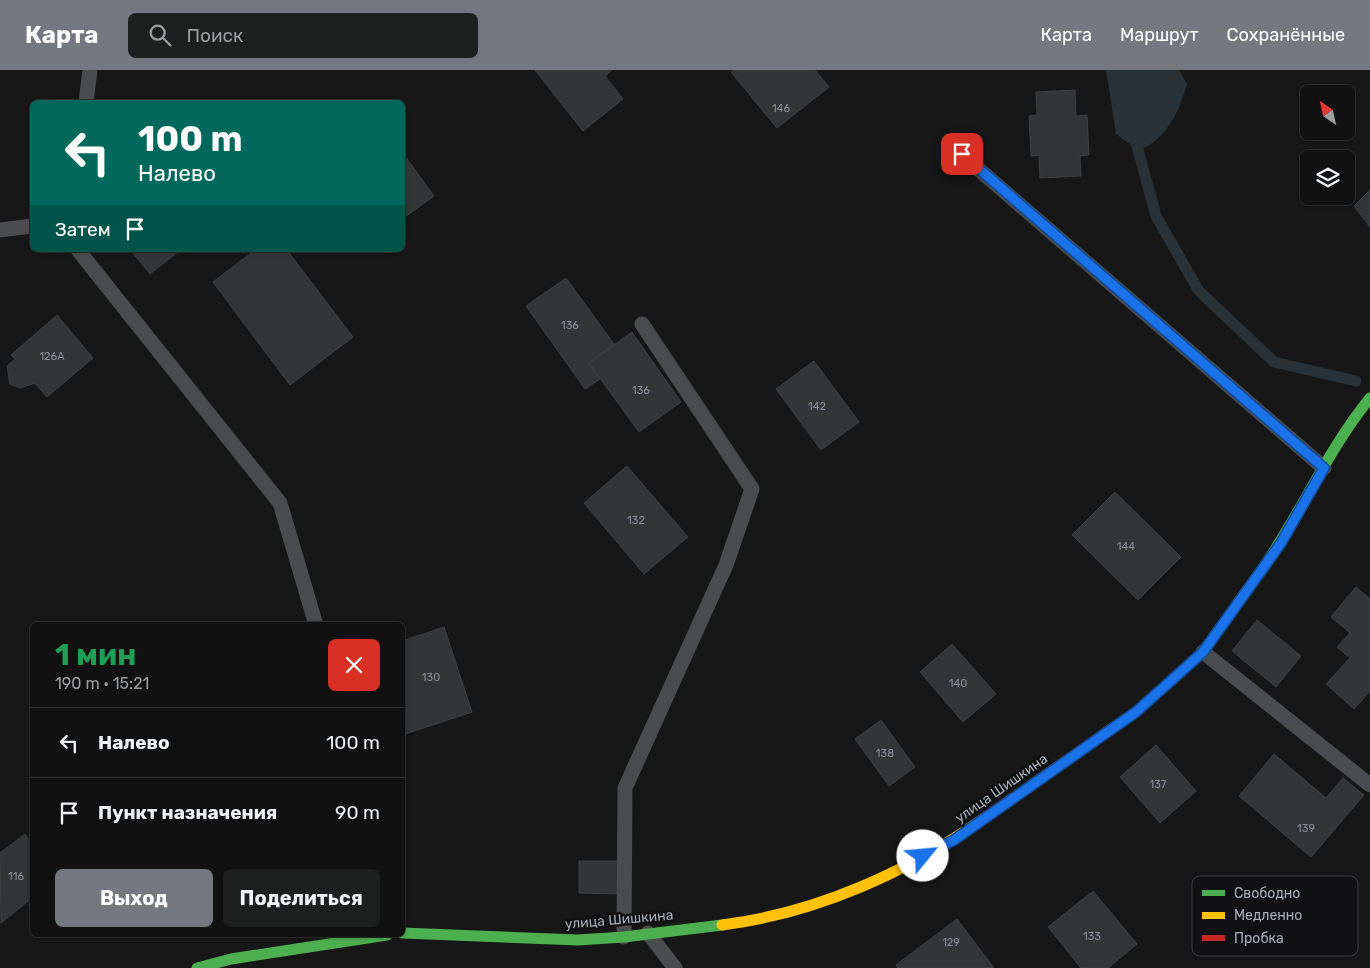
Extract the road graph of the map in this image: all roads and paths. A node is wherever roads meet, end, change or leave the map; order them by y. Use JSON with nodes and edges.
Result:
{"nodes":[{"id":1,"x":90,"y":70,"type":"edge"},
{"id":2,"x":86,"y":100,"type":"edge"},
{"id":3,"x":962,"y":154,"type":"dead end"},
{"id":4,"x":30,"y":226,"type":"edge"},
{"id":5,"x":0,"y":230,"type":"edge"},
{"id":6,"x":80,"y":252,"type":"edge"},
{"id":7,"x":642,"y":324,"type":"dead end"},
{"id":8,"x":1370,"y":398,"type":"edge"},
{"id":9,"x":1324,"y":468,"type":"junction"},
{"id":10,"x":315,"y":622,"type":"edge"},
{"id":11,"x":1203,"y":652,"type":"junction"},
{"id":12,"x":1370,"y":785,"type":"edge"},
{"id":13,"x":405,"y":930,"type":"edge"},
{"id":14,"x":648,"y":933,"type":"junction"},
{"id":15,"x":373,"y":937,"type":"edge"},
{"id":16,"x":624,"y":937,"type":"junction"},
{"id":17,"x":197,"y":968,"type":"edge"},
{"id":18,"x":675,"y":968,"type":"edge"}],
"edges":[{"from":1,"to":2,"type":"lane"},
{"from":3,"to":9,"type":"lane"},
{"from":4,"to":5,"type":"lane"},
{"from":6,"to":10,"type":"lane"},
{"from":7,"to":16,"type":"lane"},
{"from":8,"to":9,"type":"street","name":"улица Шишкина"},
{"from":9,"to":11,"type":"street","name":"улица Шишкина"},
{"from":11,"to":12,"type":"lane"},
{"from":11,"to":14,"type":"street","name":"улица Шишкина"},
{"from":13,"to":16,"type":"street","name":"улица Шишкина"},
{"from":14,"to":16,"type":"street","name":"улица Шишкина"},
{"from":14,"to":18,"type":"lane"},
{"from":15,"to":17,"type":"street"}]}
